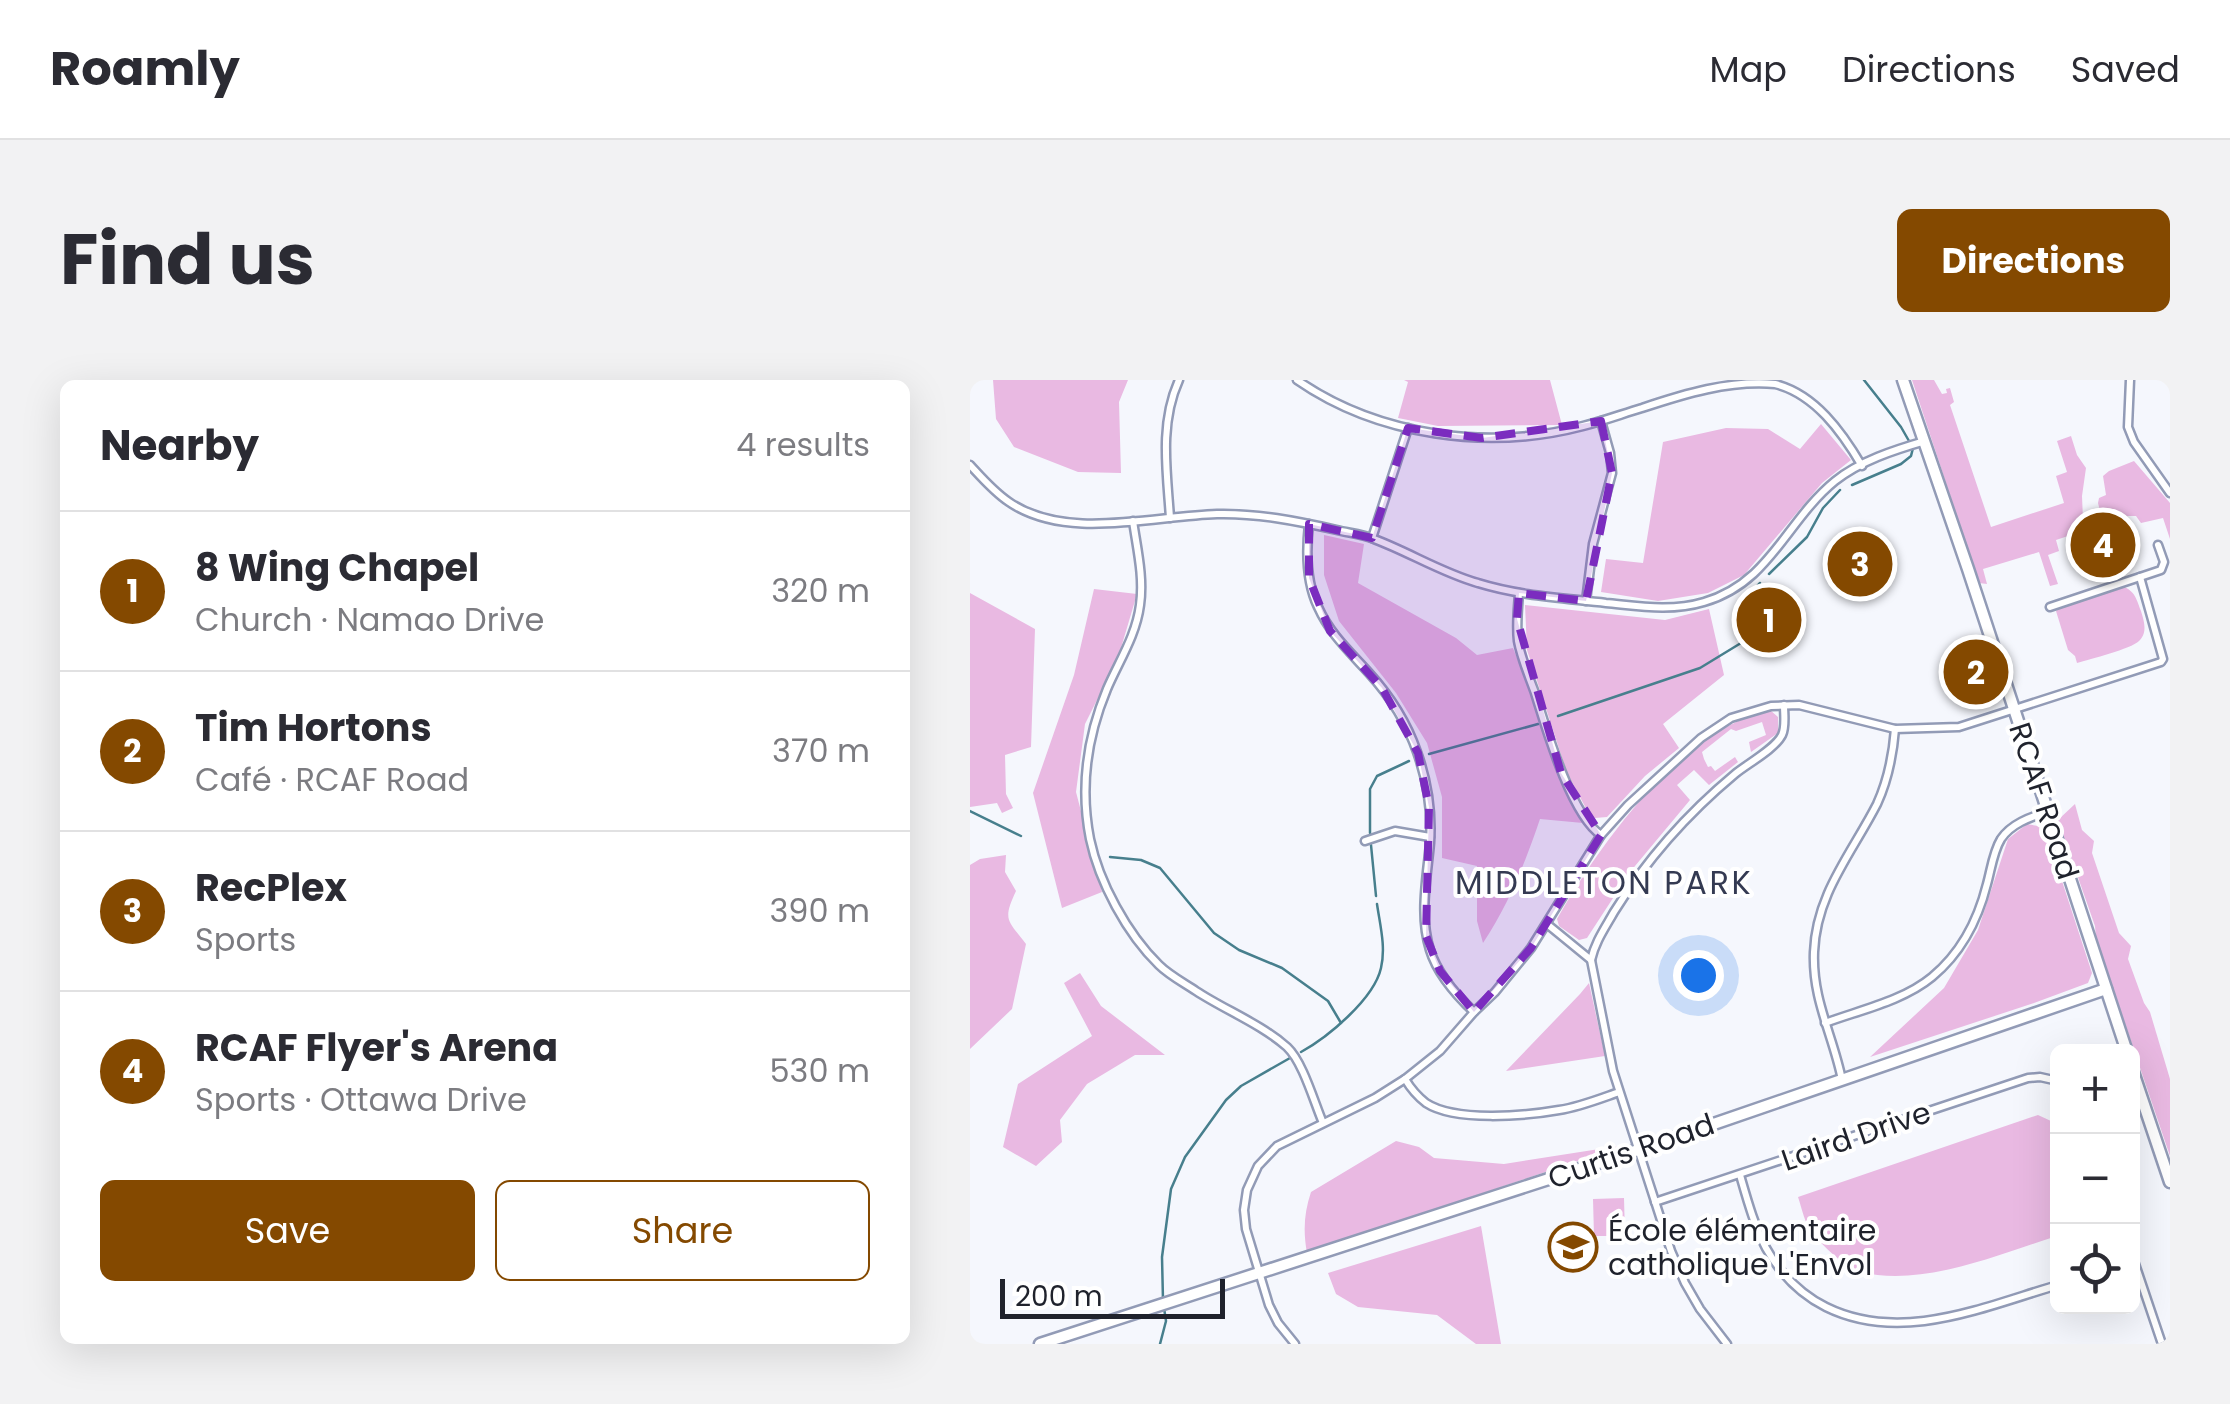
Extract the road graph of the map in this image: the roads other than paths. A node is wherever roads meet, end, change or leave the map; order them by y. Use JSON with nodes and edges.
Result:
{"nodes":[{"id":1,"x":1179,"y":380,"type":"edge"},
{"id":2,"x":1297,"y":380,"type":"edge"},
{"id":3,"x":1903,"y":380,"type":"edge"},
{"id":4,"x":2130,"y":380,"type":"edge"},
{"id":5,"x":1601,"y":421,"type":"junction"},
{"id":6,"x":1408,"y":428,"type":"junction"},
{"id":7,"x":1921,"y":442,"type":"junction"},
{"id":8,"x":970,"y":466,"type":"edge"},
{"id":9,"x":1862,"y":466,"type":"junction"},
{"id":10,"x":2170,"y":493,"type":"edge"},
{"id":11,"x":1170,"y":518,"type":"junction"},
{"id":12,"x":1133,"y":522,"type":"junction"},
{"id":13,"x":1309,"y":524,"type":"junction"},
{"id":14,"x":1372,"y":538,"type":"junction"},
{"id":15,"x":2158,"y":544,"type":"dead end"},
{"id":16,"x":2140,"y":577,"type":"junction"},
{"id":17,"x":1520,"y":594,"type":"junction"},
{"id":18,"x":1586,"y":600,"type":"junction"},
{"id":19,"x":2050,"y":606,"type":"dead end"},
{"id":20,"x":1784,"y":705,"type":"junction"},
{"id":21,"x":2014,"y":708,"type":"junction"},
{"id":22,"x":1895,"y":729,"type":"junction"},
{"id":23,"x":2048,"y":812,"type":"junction"},
{"id":24,"x":1601,"y":835,"type":"junction"},
{"id":25,"x":1430,"y":837,"type":"junction"},
{"id":26,"x":1365,"y":841,"type":"dead end"},
{"id":27,"x":1547,"y":924,"type":"junction"},
{"id":28,"x":1591,"y":960,"type":"junction"},
{"id":29,"x":2106,"y":989,"type":"junction"},
{"id":30,"x":1474,"y":1012,"type":"junction"},
{"id":31,"x":1824,"y":1022,"type":"junction"},
{"id":32,"x":2124,"y":1044,"type":"edge"},
{"id":33,"x":1405,"y":1079,"type":"junction"},
{"id":34,"x":2050,"y":1079,"type":"edge"},
{"id":35,"x":1842,"y":1080,"type":"junction"},
{"id":36,"x":1619,"y":1092,"type":"junction"},
{"id":37,"x":2140,"y":1093,"type":"edge"},
{"id":38,"x":1323,"y":1122,"type":"junction"},
{"id":39,"x":1638,"y":1150,"type":"junction"},
{"id":40,"x":1740,"y":1175,"type":"junction"},
{"id":41,"x":2170,"y":1182,"type":"edge"},
{"id":42,"x":1655,"y":1202,"type":"junction"},
{"id":43,"x":1258,"y":1274,"type":"junction"},
{"id":44,"x":2140,"y":1280,"type":"edge"},
{"id":45,"x":2050,"y":1287,"type":"edge"},
{"id":46,"x":1040,"y":1344,"type":"edge"},
{"id":47,"x":1295,"y":1344,"type":"edge"},
{"id":48,"x":1727,"y":1344,"type":"edge"},
{"id":49,"x":2162,"y":1344,"type":"edge"}],
"edges":[{"from":1,"to":11,"type":"street"},
{"from":2,"to":6,"type":"street"},
{"from":3,"to":7,"type":"main road","name":"RCAF Road"},
{"from":4,"to":10,"type":"street"},
{"from":5,"to":6,"type":"street"},
{"from":5,"to":9,"type":"street"},
{"from":5,"to":18,"type":"street"},
{"from":6,"to":14,"type":"street"},
{"from":7,"to":9,"type":"street"},
{"from":7,"to":21,"type":"main road","name":"RCAF Road"},
{"from":8,"to":12,"type":"street"},
{"from":9,"to":18,"type":"street"},
{"from":11,"to":12,"type":"street"},
{"from":11,"to":13,"type":"street"},
{"from":12,"to":38,"type":"street"},
{"from":13,"to":14,"type":"street"},
{"from":13,"to":25,"type":"street"},
{"from":14,"to":17,"type":"street"},
{"from":15,"to":16,"type":"street"},
{"from":16,"to":19,"type":"street"},
{"from":16,"to":21,"type":"street"},
{"from":17,"to":18,"type":"street"},
{"from":17,"to":24,"type":"street"},
{"from":20,"to":22,"type":"street"},
{"from":20,"to":24,"type":"street"},
{"from":20,"to":28,"type":"street"},
{"from":21,"to":22,"type":"street"},
{"from":21,"to":23,"type":"main road","name":"RCAF Road"},
{"from":22,"to":31,"type":"street"},
{"from":23,"to":29,"type":"main road","name":"RCAF Road"},
{"from":23,"to":31,"type":"street"},
{"from":24,"to":27,"type":"street"},
{"from":25,"to":26,"type":"street"},
{"from":25,"to":30,"type":"street"},
{"from":27,"to":28,"type":"street"},
{"from":27,"to":30,"type":"street"},
{"from":28,"to":36,"type":"street"},
{"from":29,"to":32,"type":"main road","name":"RCAF Road"},
{"from":29,"to":35,"type":"main road","name":"Curtis Road"},
{"from":30,"to":33,"type":"street"},
{"from":31,"to":35,"type":"street"},
{"from":33,"to":36,"type":"street"},
{"from":33,"to":38,"type":"street"},
{"from":34,"to":40,"type":"street","name":"Laird Drive"},
{"from":35,"to":39,"type":"main road","name":"Curtis Road"},
{"from":36,"to":39,"type":"street"},
{"from":37,"to":41,"type":"main road"},
{"from":38,"to":43,"type":"street"},
{"from":39,"to":42,"type":"street"},
{"from":39,"to":43,"type":"main road","name":"Curtis Road"},
{"from":40,"to":42,"type":"street","name":"Laird Drive"},
{"from":40,"to":45,"type":"street"},
{"from":42,"to":48,"type":"street"},
{"from":43,"to":46,"type":"main road","name":"Curtis Road"},
{"from":43,"to":47,"type":"street"},
{"from":44,"to":49,"type":"street"}]}
